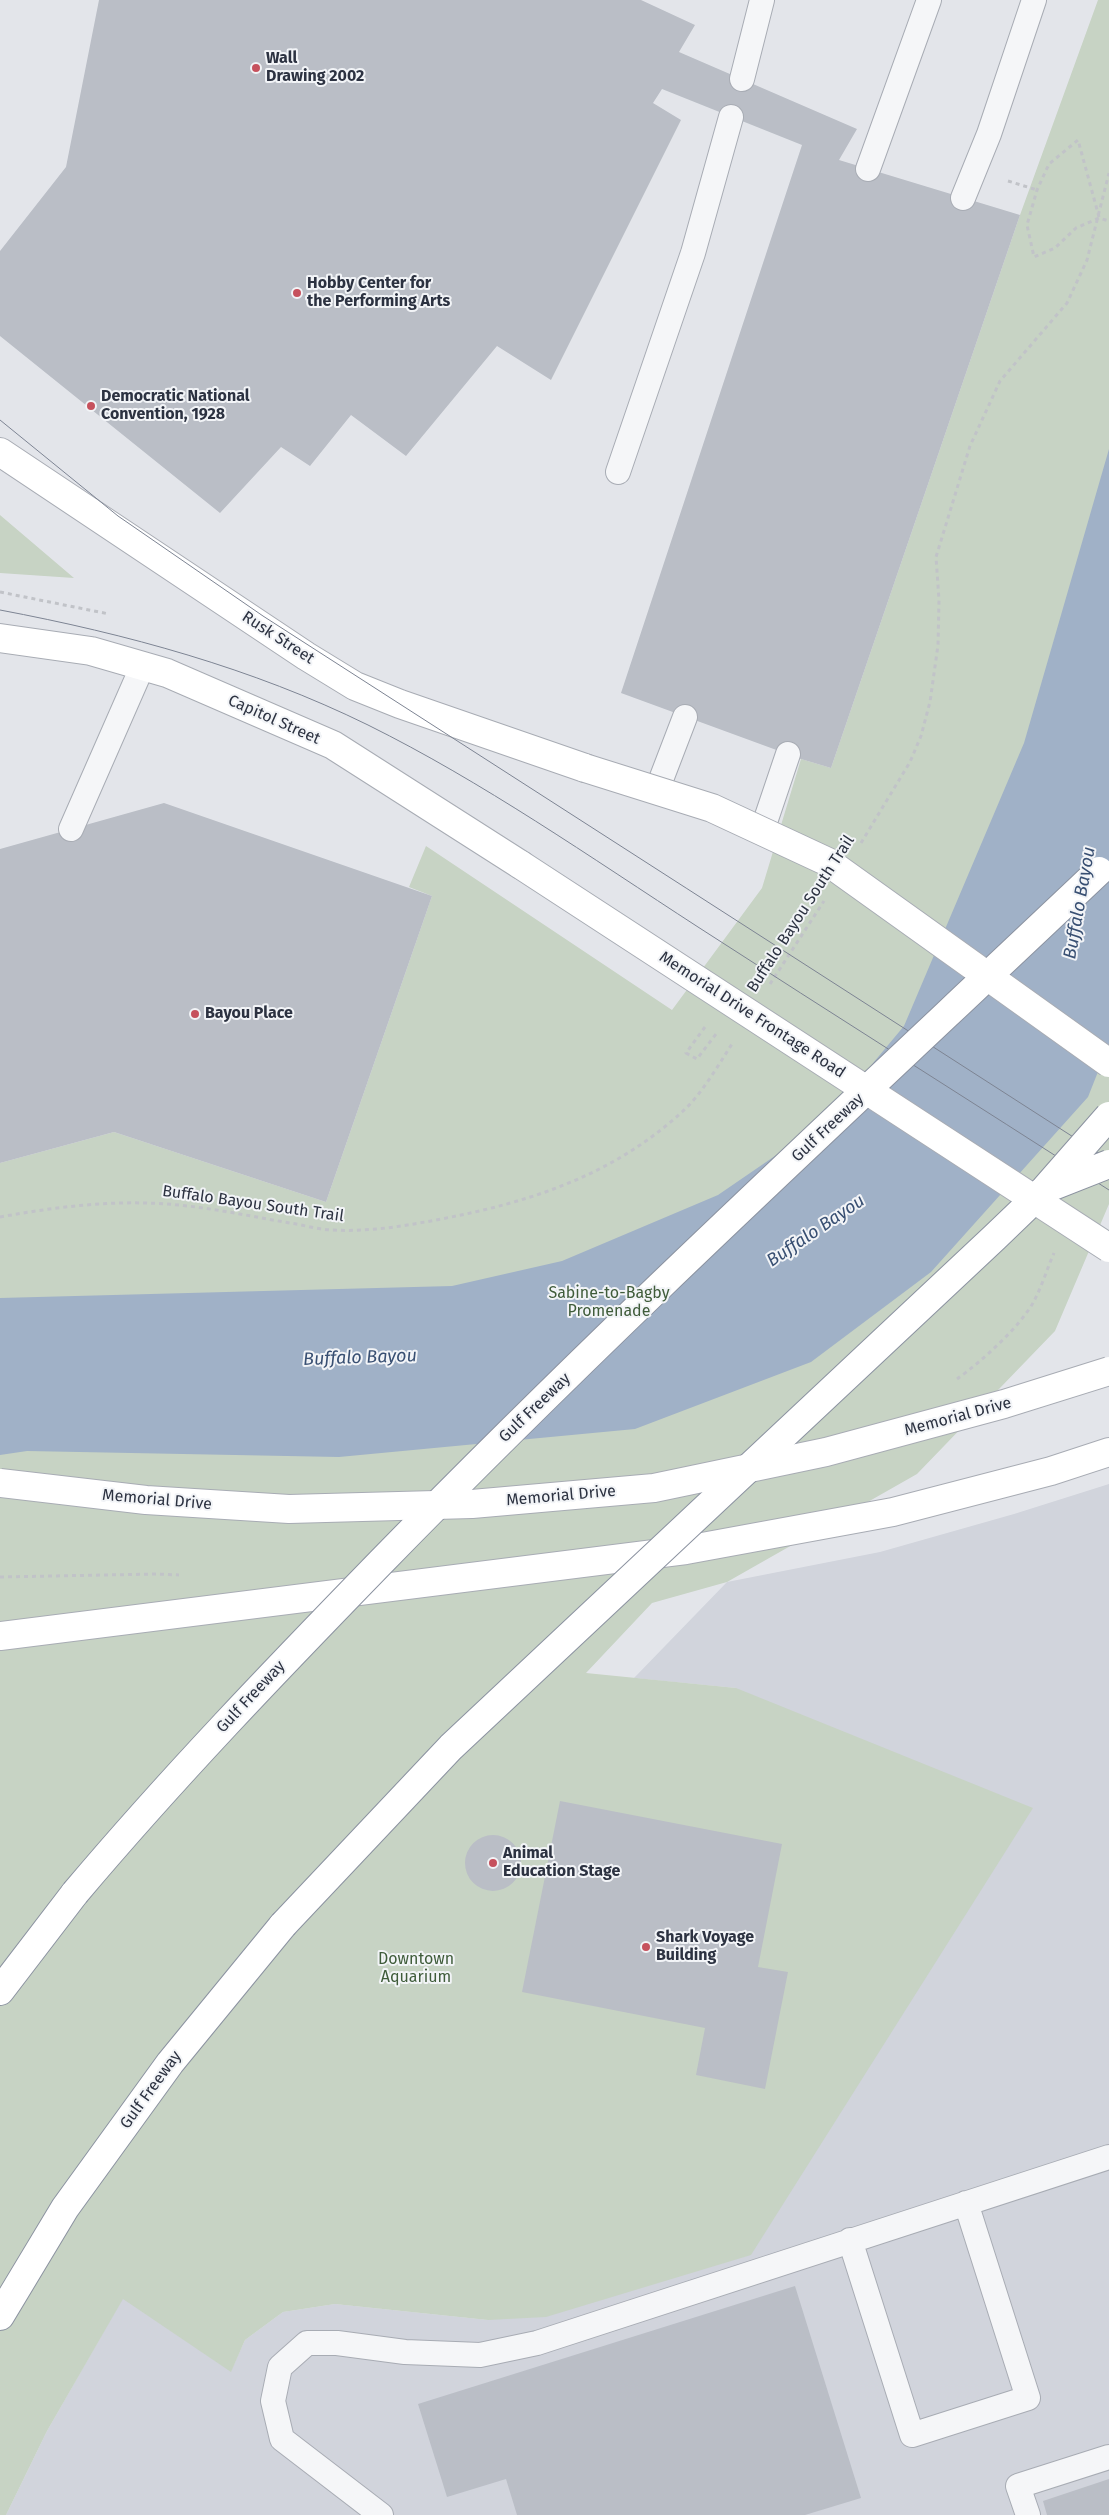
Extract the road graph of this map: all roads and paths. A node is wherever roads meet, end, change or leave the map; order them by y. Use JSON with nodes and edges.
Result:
{"nodes":[{"id":1,"x":762,"y":0,"type":"edge"},
{"id":2,"x":929,"y":0,"type":"edge"},
{"id":3,"x":1034,"y":0,"type":"edge"},
{"id":4,"x":742,"y":79,"type":"dead end"},
{"id":5,"x":731,"y":117,"type":"dead end"},
{"id":6,"x":868,"y":169,"type":"dead end"},
{"id":7,"x":1109,"y":173,"type":"edge"},
{"id":8,"x":1008,"y":181,"type":"dead end"},
{"id":9,"x":1037,"y":190,"type":"junction"},
{"id":10,"x":963,"y":198,"type":"dead end"},
{"id":11,"x":1099,"y":218,"type":"junction"},
{"id":12,"x":1109,"y":221,"type":"edge"},
{"id":13,"x":0,"y":452,"type":"edge"},
{"id":14,"x":618,"y":472,"type":"dead end"},
{"id":15,"x":0,"y":592,"type":"edge"},
{"id":16,"x":109,"y":614,"type":"dead end"},
{"id":17,"x":0,"y":638,"type":"edge"},
{"id":18,"x":143,"y":664,"type":"junction"},
{"id":19,"x":685,"y":717,"type":"dead end"},
{"id":20,"x":788,"y":754,"type":"dead end"},
{"id":21,"x":657,"y":790,"type":"junction"},
{"id":22,"x":71,"y":829,"type":"dead end"},
{"id":23,"x":762,"y":831,"type":"junction"},
{"id":24,"x":856,"y":850,"type":"dead end"},
{"id":25,"x":1109,"y":862,"type":"edge"},
{"id":26,"x":521,"y":865,"type":"joint"},
{"id":27,"x":825,"y":900,"type":"dead end"},
{"id":28,"x":766,"y":991,"type":"dead end"},
{"id":29,"x":726,"y":998,"type":"junction"},
{"id":30,"x":719,"y":1030,"type":"dead end"},
{"id":31,"x":734,"y":1040,"type":"dead end"},
{"id":32,"x":1109,"y":1063,"type":"edge"},
{"id":33,"x":1109,"y":1116,"type":"edge"},
{"id":34,"x":1109,"y":1164,"type":"edge"},
{"id":35,"x":1044,"y":1189,"type":"junction"},
{"id":36,"x":0,"y":1217,"type":"edge"},
{"id":37,"x":1109,"y":1248,"type":"edge"},
{"id":38,"x":1109,"y":1371,"type":"edge"},
{"id":39,"x":1109,"y":1452,"type":"edge"},
{"id":40,"x":0,"y":1482,"type":"edge"},
{"id":41,"x":0,"y":1636,"type":"edge"},
{"id":42,"x":0,"y":1991,"type":"edge"},
{"id":43,"x":1109,"y":2157,"type":"edge"},
{"id":44,"x":966,"y":2203,"type":"junction"},
{"id":45,"x":850,"y":2240,"type":"junction"},
{"id":46,"x":0,"y":2316,"type":"edge"},
{"id":47,"x":1109,"y":2457,"type":"edge"},
{"id":48,"x":381,"y":2515,"type":"edge"},
{"id":49,"x":1028,"y":2515,"type":"edge"}],
"edges":[{"from":1,"to":4,"type":"lane"},
{"from":2,"to":6,"type":"lane"},
{"from":3,"to":10,"type":"lane"},
{"from":5,"to":14,"type":"lane"},
{"from":7,"to":11,"type":"path","name":"Buffalo Bayou South Trail"},
{"from":8,"to":9,"type":"path"},
{"from":9,"to":11,"type":"path"},
{"from":9,"to":11,"type":"path"},
{"from":11,"to":12,"type":"path"},
{"from":11,"to":24,"type":"path","name":"Buffalo Bayou South Trail"},
{"from":13,"to":21,"type":"main road","name":"Rusk Street","bridge":true},
{"from":15,"to":16,"type":"path"},
{"from":17,"to":18,"type":"main road","name":"Capitol Street"},
{"from":18,"to":22,"type":"lane"},
{"from":18,"to":26,"type":"main road","name":"Capitol Street"},
{"from":19,"to":21,"type":"lane"},
{"from":20,"to":23,"type":"lane"},
{"from":21,"to":23,"type":"main road","bridge":true},
{"from":23,"to":32,"type":"main road","bridge":true},
{"from":25,"to":42,"type":"main road","name":"Gulf Freeway","bridge":true},
{"from":26,"to":29,"type":"main road","name":"Memorial Drive Frontage Road","bridge":true},
{"from":27,"to":28,"type":"path","name":"Buffalo Bayou South Trail"},
{"from":29,"to":30,"type":"path"},
{"from":29,"to":37,"type":"main road","name":"Memorial Drive Frontage Road","bridge":true},
{"from":31,"to":36,"type":"path","name":"Buffalo Bayou South Trail"},
{"from":33,"to":35,"type":"main road","name":"Gulf Freeway","bridge":true},
{"from":34,"to":35,"type":"main road","bridge":true},
{"from":35,"to":46,"type":"main road","name":"Gulf Freeway","bridge":true},
{"from":38,"to":40,"type":"main road","name":"Memorial Drive","bridge":true},
{"from":39,"to":41,"type":"main road","bridge":true},
{"from":43,"to":44,"type":"lane"},
{"from":44,"to":45,"type":"lane"},
{"from":44,"to":45,"type":"lane"},
{"from":45,"to":48,"type":"lane"},
{"from":47,"to":49,"type":"lane"}]}
